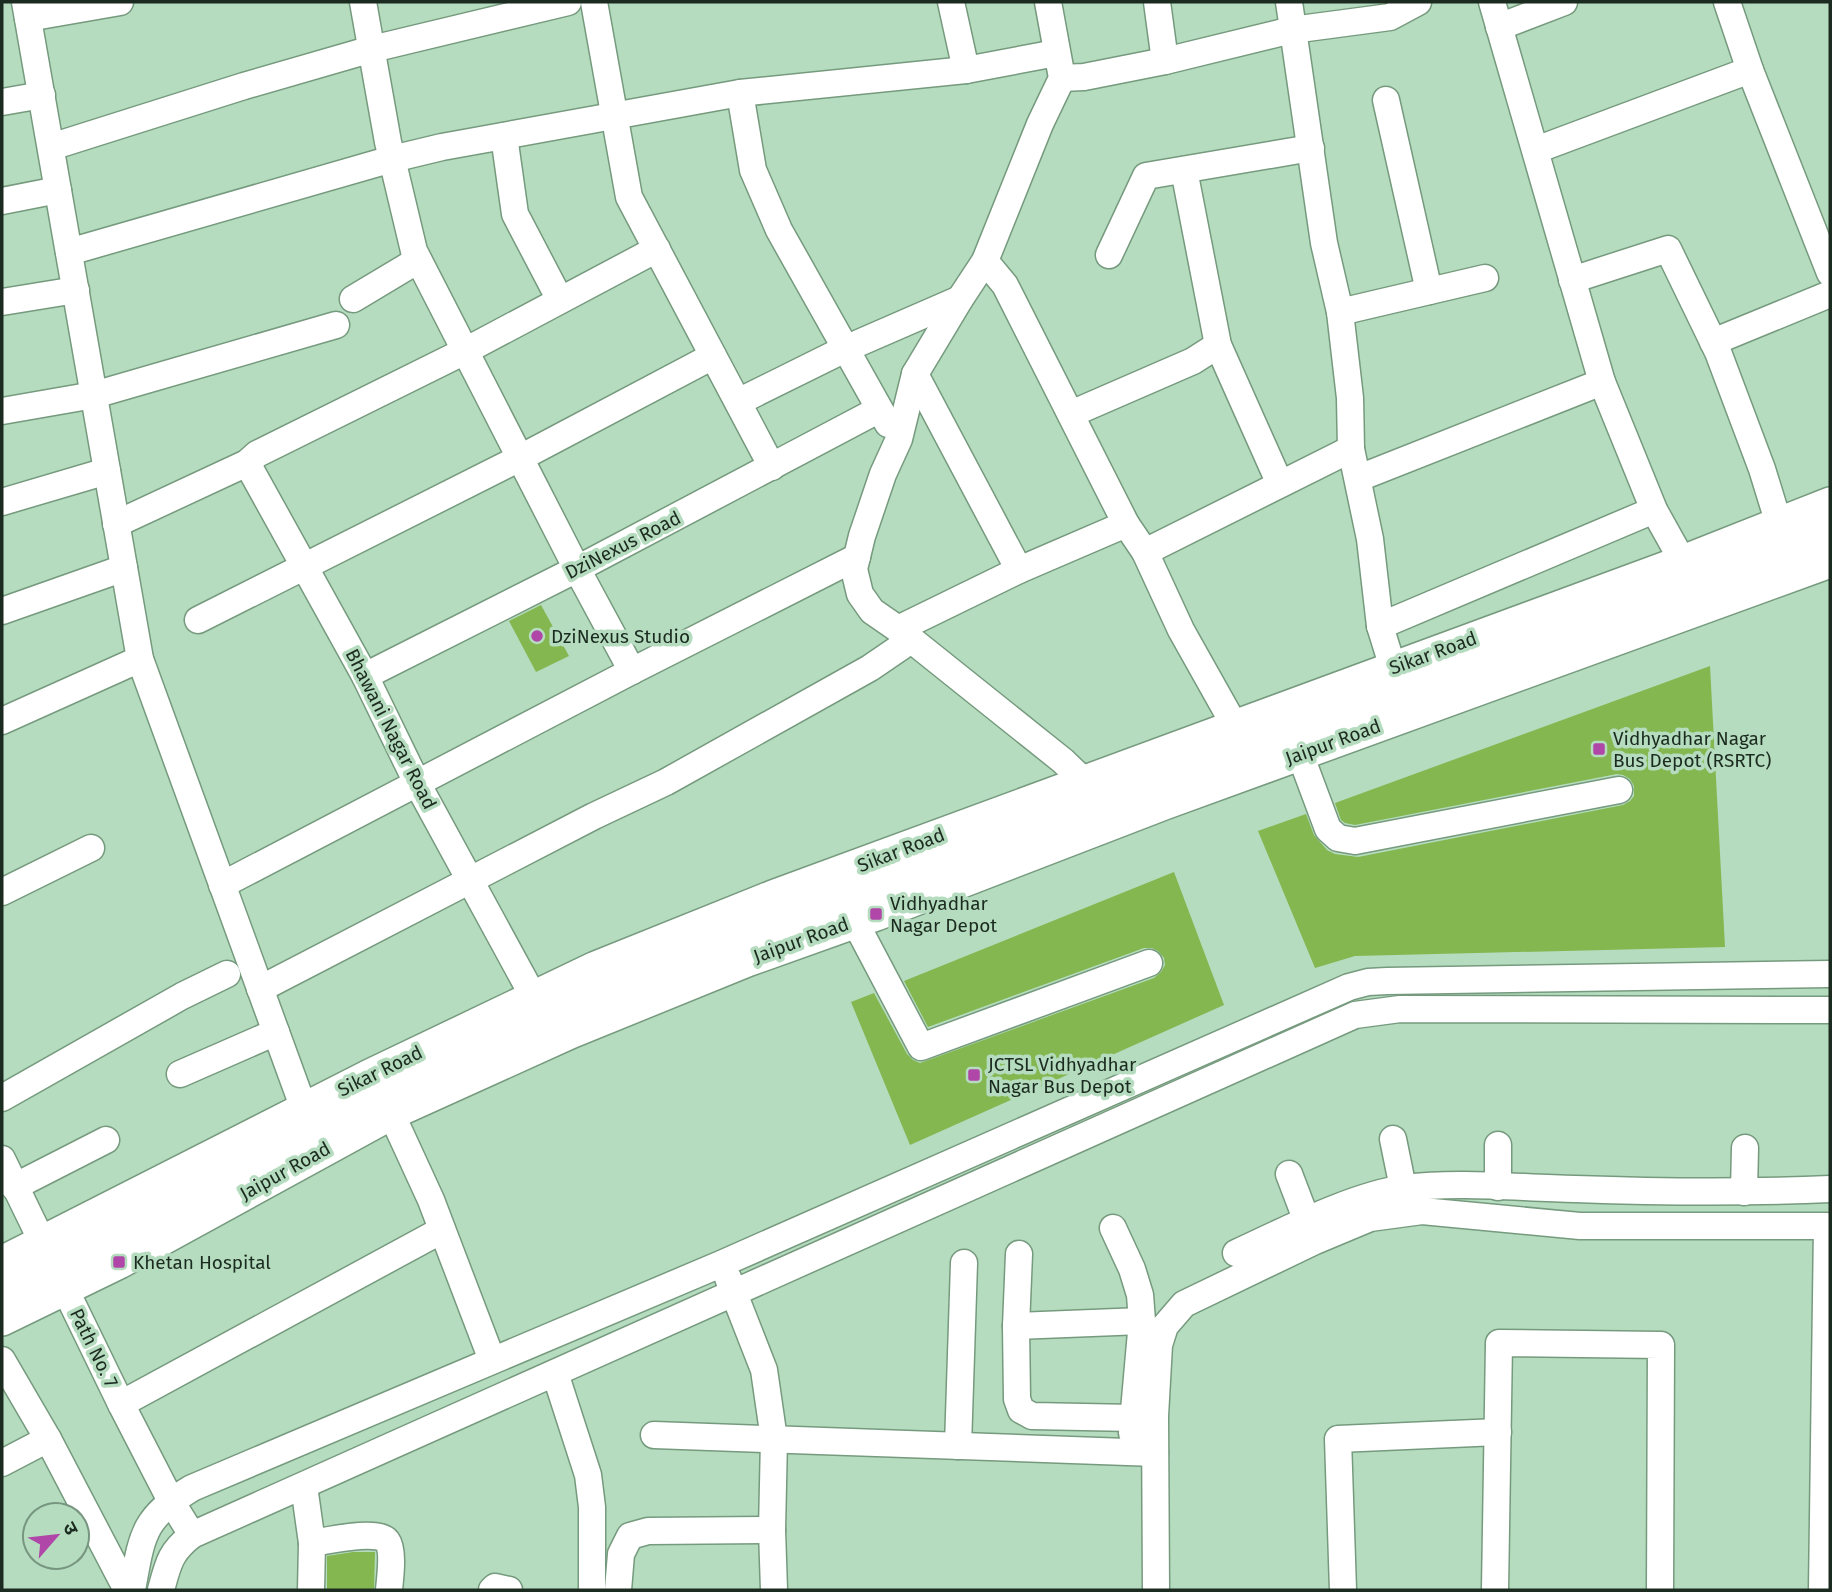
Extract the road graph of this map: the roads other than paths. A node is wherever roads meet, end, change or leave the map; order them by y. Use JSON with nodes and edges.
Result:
{"nodes":[{"id":1,"x":120,"y":2,"type":"edge"},
{"id":2,"x":363,"y":2,"type":"edge"},
{"id":3,"x":568,"y":2,"type":"edge"},
{"id":4,"x":594,"y":2,"type":"edge"},
{"id":5,"x":951,"y":2,"type":"edge"},
{"id":6,"x":1048,"y":2,"type":"edge"},
{"id":7,"x":1157,"y":2,"type":"edge"},
{"id":8,"x":1289,"y":2,"type":"edge"},
{"id":9,"x":1418,"y":2,"type":"edge"},
{"id":10,"x":1564,"y":2,"type":"edge"},
{"id":11,"x":1727,"y":2,"type":"edge"},
{"id":12,"x":27,"y":10,"type":"edge"},
{"id":13,"x":1496,"y":14,"type":"edge"},
{"id":14,"x":1292,"y":30,"type":"junction"},
{"id":15,"x":372,"y":49,"type":"junction"},
{"id":16,"x":1165,"y":61,"type":"junction"},
{"id":17,"x":1059,"y":65,"type":"junction"},
{"id":18,"x":966,"y":70,"type":"junction"},
{"id":19,"x":1751,"y":70,"type":"junction"},
{"id":20,"x":740,"y":93,"type":"junction"},
{"id":21,"x":42,"y":95,"type":"junction"},
{"id":22,"x":1386,"y":100,"type":"dead end"},
{"id":23,"x":2,"y":102,"type":"edge"},
{"id":24,"x":614,"y":115,"type":"junction"},
{"id":25,"x":504,"y":136,"type":"junction"},
{"id":26,"x":51,"y":147,"type":"junction"},
{"id":27,"x":1311,"y":148,"type":"junction"},
{"id":28,"x":1536,"y":150,"type":"junction"},
{"id":29,"x":392,"y":159,"type":"junction"},
{"id":30,"x":1184,"y":170,"type":"junction"},
{"id":31,"x":58,"y":190,"type":"junction"},
{"id":32,"x":2,"y":201,"type":"edge"},
{"id":33,"x":657,"y":249,"type":"junction"},
{"id":34,"x":69,"y":252,"type":"junction"},
{"id":35,"x":1109,"y":255,"type":"dead end"},
{"id":36,"x":418,"y":260,"type":"junction"},
{"id":37,"x":985,"y":261,"type":"junction"},
{"id":38,"x":1830,"y":273,"type":"edge"},
{"id":39,"x":1485,"y":278,"type":"dead end"},
{"id":40,"x":1572,"y":279,"type":"junction"},
{"id":41,"x":76,"y":290,"type":"junction"},
{"id":42,"x":1429,"y":291,"type":"junction"},
{"id":43,"x":1830,"y":294,"type":"edge"},
{"id":44,"x":353,"y":299,"type":"dead end"},
{"id":45,"x":960,"y":299,"type":"junction"},
{"id":46,"x":561,"y":300,"type":"junction"},
{"id":47,"x":2,"y":302,"type":"edge"},
{"id":48,"x":1340,"y":312,"type":"junction"},
{"id":49,"x":336,"y":325,"type":"dead end"},
{"id":50,"x":1713,"y":342,"type":"junction"},
{"id":51,"x":1218,"y":345,"type":"junction"},
{"id":52,"x":845,"y":349,"type":"junction"},
{"id":53,"x":465,"y":351,"type":"junction"},
{"id":54,"x":713,"y":356,"type":"junction"},
{"id":55,"x":915,"y":374,"type":"junction"},
{"id":56,"x":1602,"y":382,"type":"junction"},
{"id":57,"x":94,"y":395,"type":"junction"},
{"id":58,"x":738,"y":402,"type":"junction"},
{"id":59,"x":878,"y":410,"type":"junction"},
{"id":60,"x":2,"y":411,"type":"edge"},
{"id":61,"x":1071,"y":414,"type":"junction"},
{"id":62,"x":899,"y":439,"type":"junction"},
{"id":63,"x":1351,"y":449,"type":"junction"},
{"id":64,"x":520,"y":458,"type":"junction"},
{"id":65,"x":247,"y":463,"type":"junction"},
{"id":66,"x":772,"y":467,"type":"junction"},
{"id":67,"x":107,"y":471,"type":"junction"},
{"id":68,"x":1359,"y":478,"type":"junction"},
{"id":69,"x":1280,"y":484,"type":"junction"},
{"id":70,"x":2,"y":502,"type":"edge"},
{"id":71,"x":1830,"y":504,"type":"edge"},
{"id":72,"x":1654,"y":510,"type":"junction"},
{"id":73,"x":1779,"y":523,"type":"junction"},
{"id":74,"x":116,"y":524,"type":"junction"},
{"id":75,"x":1126,"y":524,"type":"junction"},
{"id":76,"x":1830,"y":532,"type":"edge"},
{"id":77,"x":1145,"y":552,"type":"junction"},
{"id":78,"x":857,"y":557,"type":"junction"},
{"id":79,"x":1830,"y":561,"type":"edge"},
{"id":80,"x":1683,"y":562,"type":"junction"},
{"id":81,"x":304,"y":567,"type":"junction"},
{"id":82,"x":124,"y":568,"type":"junction"},
{"id":83,"x":577,"y":569,"type":"junction"},
{"id":84,"x":1019,"y":570,"type":"junction"},
{"id":85,"x":2,"y":611,"type":"edge"},
{"id":86,"x":198,"y":620,"type":"dead end"},
{"id":87,"x":1380,"y":626,"type":"junction"},
{"id":88,"x":905,"y":634,"type":"junction"},
{"id":89,"x":140,"y":659,"type":"junction"},
{"id":90,"x":1393,"y":668,"type":"junction"},
{"id":91,"x":632,"y":671,"type":"junction"},
{"id":92,"x":365,"y":676,"type":"junction"},
{"id":93,"x":2,"y":721,"type":"edge"},
{"id":94,"x":1236,"y":728,"type":"junction"},
{"id":95,"x":1300,"y":754,"type":"junction"},
{"id":96,"x":417,"y":783,"type":"junction"},
{"id":97,"x":1086,"y":783,"type":"junction"},
{"id":98,"x":1619,"y":790,"type":"dead end"},
{"id":99,"x":91,"y":848,"type":"dead end"},
{"id":100,"x":471,"y":881,"type":"junction"},
{"id":101,"x":222,"y":885,"type":"junction"},
{"id":102,"x":2,"y":892,"type":"edge"},
{"id":103,"x":853,"y":920,"type":"junction"},
{"id":104,"x":1149,"y":963,"type":"dead end"},
{"id":105,"x":227,"y":974,"type":"dead end"},
{"id":106,"x":1830,"y":974,"type":"edge"},
{"id":107,"x":260,"y":989,"type":"junction"},
{"id":108,"x":533,"y":996,"type":"junction"},
{"id":109,"x":1830,"y":1010,"type":"edge"},
{"id":110,"x":276,"y":1032,"type":"junction"},
{"id":111,"x":180,"y":1074,"type":"dead end"},
{"id":112,"x":2,"y":1098,"type":"edge"},
{"id":113,"x":304,"y":1109,"type":"junction"},
{"id":114,"x":391,"y":1113,"type":"junction"},
{"id":115,"x":1392,"y":1139,"type":"dead end"},
{"id":116,"x":106,"y":1140,"type":"dead end"},
{"id":117,"x":1498,"y":1145,"type":"dead end"},
{"id":118,"x":1745,"y":1148,"type":"dead end"},
{"id":119,"x":2,"y":1159,"type":"edge"},
{"id":120,"x":1289,"y":1174,"type":"dead end"},
{"id":121,"x":15,"y":1187,"type":"junction"},
{"id":122,"x":1497,"y":1187,"type":"junction"},
{"id":123,"x":1403,"y":1188,"type":"junction"},
{"id":124,"x":1830,"y":1189,"type":"edge"},
{"id":125,"x":1627,"y":1191,"type":"junction"},
{"id":126,"x":1744,"y":1192,"type":"junction"},
{"id":127,"x":1627,"y":1226,"type":"junction"},
{"id":128,"x":1113,"y":1228,"type":"dead end"},
{"id":129,"x":442,"y":1230,"type":"junction"},
{"id":130,"x":1311,"y":1231,"type":"junction"},
{"id":131,"x":1236,"y":1253,"type":"dead end"},
{"id":132,"x":1019,"y":1254,"type":"dead end"},
{"id":133,"x":2,"y":1263,"type":"edge"},
{"id":134,"x":964,"y":1263,"type":"dead end"},
{"id":135,"x":721,"y":1264,"type":"junction"},
{"id":136,"x":53,"y":1265,"type":"junction"},
{"id":137,"x":2,"y":1291,"type":"edge"},
{"id":138,"x":735,"y":1292,"type":"junction"},
{"id":139,"x":1828,"y":1305,"type":"edge"},
{"id":140,"x":2,"y":1319,"type":"edge"},
{"id":141,"x":1142,"y":1321,"type":"junction"},
{"id":142,"x":1016,"y":1326,"type":"junction"},
{"id":143,"x":2,"y":1360,"type":"edge"},
{"id":144,"x":492,"y":1360,"type":"junction"},
{"id":145,"x":555,"y":1373,"type":"junction"},
{"id":146,"x":121,"y":1404,"type":"junction"},
{"id":147,"x":1134,"y":1418,"type":"junction"},
{"id":148,"x":1498,"y":1432,"type":"junction"},
{"id":149,"x":654,"y":1435,"type":"dead end"},
{"id":150,"x":48,"y":1439,"type":"junction"},
{"id":151,"x":774,"y":1439,"type":"junction"},
{"id":152,"x":958,"y":1446,"type":"junction"},
{"id":153,"x":1129,"y":1452,"type":"junction"},
{"id":154,"x":1155,"y":1453,"type":"junction"},
{"id":155,"x":2,"y":1463,"type":"edge"},
{"id":156,"x":304,"y":1486,"type":"junction"},
{"id":157,"x":171,"y":1500,"type":"junction"},
{"id":158,"x":772,"y":1530,"type":"junction"},
{"id":159,"x":192,"y":1535,"type":"junction"},
{"id":160,"x":312,"y":1543,"type":"junction"},
{"id":161,"x":130,"y":1590,"type":"edge"},
{"id":162,"x":162,"y":1590,"type":"edge"},
{"id":163,"x":311,"y":1590,"type":"edge"},
{"id":164,"x":389,"y":1590,"type":"edge"},
{"id":165,"x":492,"y":1590,"type":"edge"},
{"id":166,"x":509,"y":1590,"type":"edge"},
{"id":167,"x":592,"y":1590,"type":"edge"},
{"id":168,"x":618,"y":1590,"type":"edge"},
{"id":169,"x":774,"y":1590,"type":"edge"},
{"id":170,"x":1156,"y":1590,"type":"edge"},
{"id":171,"x":1343,"y":1590,"type":"edge"},
{"id":172,"x":1495,"y":1590,"type":"edge"},
{"id":173,"x":1660,"y":1590,"type":"edge"},
{"id":174,"x":1822,"y":1590,"type":"edge"}],
"edges":[{"from":1,"to":12,"type":"street"},
{"from":2,"to":15,"type":"street"},
{"from":3,"to":15,"type":"street"},
{"from":4,"to":24,"type":"street"},
{"from":5,"to":18,"type":"street"},
{"from":6,"to":17,"type":"street"},
{"from":7,"to":16,"type":"street"},
{"from":8,"to":14,"type":"street"},
{"from":9,"to":14,"type":"street"},
{"from":10,"to":13,"type":"street"},
{"from":11,"to":19,"type":"street"},
{"from":12,"to":21,"type":"street"},
{"from":13,"to":28,"type":"street"},
{"from":14,"to":16,"type":"street"},
{"from":14,"to":27,"type":"street"},
{"from":15,"to":26,"type":"street"},
{"from":15,"to":29,"type":"street"},
{"from":16,"to":17,"type":"street"},
{"from":17,"to":18,"type":"street"},
{"from":17,"to":37,"type":"street"},
{"from":18,"to":20,"type":"street"},
{"from":19,"to":28,"type":"street"},
{"from":19,"to":38,"type":"street"},
{"from":20,"to":24,"type":"street"},
{"from":20,"to":52,"type":"street"},
{"from":21,"to":23,"type":"street"},
{"from":21,"to":26,"type":"street"},
{"from":22,"to":42,"type":"street"},
{"from":24,"to":25,"type":"street"},
{"from":24,"to":33,"type":"street"},
{"from":25,"to":29,"type":"street"},
{"from":25,"to":46,"type":"street"},
{"from":26,"to":31,"type":"street"},
{"from":27,"to":30,"type":"street"},
{"from":27,"to":48,"type":"street"},
{"from":28,"to":40,"type":"street"},
{"from":29,"to":34,"type":"street"},
{"from":29,"to":36,"type":"street"},
{"from":30,"to":35,"type":"street"},
{"from":30,"to":51,"type":"street"},
{"from":31,"to":32,"type":"street"},
{"from":31,"to":34,"type":"street"},
{"from":33,"to":46,"type":"street"},
{"from":33,"to":54,"type":"street"},
{"from":34,"to":41,"type":"street"},
{"from":36,"to":44,"type":"street"},
{"from":36,"to":53,"type":"street"},
{"from":37,"to":45,"type":"street"},
{"from":37,"to":61,"type":"street"},
{"from":39,"to":42,"type":"street"},
{"from":40,"to":50,"type":"street"},
{"from":40,"to":56,"type":"street"},
{"from":41,"to":47,"type":"street"},
{"from":41,"to":57,"type":"street"},
{"from":42,"to":48,"type":"street"},
{"from":43,"to":50,"type":"street"},
{"from":45,"to":52,"type":"street"},
{"from":45,"to":55,"type":"street"},
{"from":46,"to":53,"type":"street"},
{"from":48,"to":63,"type":"street"},
{"from":49,"to":57,"type":"street"},
{"from":50,"to":73,"type":"street"},
{"from":51,"to":61,"type":"street"},
{"from":51,"to":69,"type":"street"},
{"from":52,"to":58,"type":"street"},
{"from":52,"to":59,"type":"street"},
{"from":53,"to":64,"type":"street"},
{"from":53,"to":65,"type":"street"},
{"from":54,"to":58,"type":"street"},
{"from":54,"to":64,"type":"street"},
{"from":55,"to":62,"type":"street"},
{"from":55,"to":84,"type":"street"},
{"from":56,"to":68,"type":"street"},
{"from":56,"to":72,"type":"street"},
{"from":57,"to":60,"type":"street"},
{"from":57,"to":67,"type":"street"},
{"from":58,"to":66,"type":"street"},
{"from":59,"to":62,"type":"street"},
{"from":59,"to":66,"type":"street","name":"DziNexus Road"},
{"from":61,"to":75,"type":"street"},
{"from":62,"to":78,"type":"street"},
{"from":63,"to":68,"type":"street"},
{"from":63,"to":69,"type":"street"},
{"from":64,"to":81,"type":"street"},
{"from":64,"to":83,"type":"street"},
{"from":65,"to":74,"type":"street"},
{"from":65,"to":81,"type":"street","name":"Bhawani Nagar Road"},
{"from":66,"to":83,"type":"street","name":"DziNexus Road"},
{"from":67,"to":70,"type":"street"},
{"from":67,"to":74,"type":"street"},
{"from":68,"to":87,"type":"street"},
{"from":69,"to":77,"type":"street"},
{"from":71,"to":73,"type":"main road","name":"Sikar Road"},
{"from":72,"to":80,"type":"street"},
{"from":72,"to":87,"type":"street"},
{"from":73,"to":80,"type":"main road","name":"Sikar Road"},
{"from":74,"to":82,"type":"street"},
{"from":75,"to":77,"type":"street"},
{"from":75,"to":84,"type":"street"},
{"from":76,"to":136,"type":"street"},
{"from":77,"to":94,"type":"street"},
{"from":78,"to":88,"type":"street"},
{"from":78,"to":91,"type":"street"},
{"from":79,"to":95,"type":"main road","name":"Jaipur Road"},
{"from":80,"to":90,"type":"main road","name":"Sikar Road"},
{"from":81,"to":86,"type":"street"},
{"from":81,"to":92,"type":"street","name":"Bhawani Nagar Road"},
{"from":82,"to":85,"type":"street"},
{"from":82,"to":89,"type":"street"},
{"from":83,"to":91,"type":"street"},
{"from":83,"to":92,"type":"street","name":"DziNexus Road"},
{"from":84,"to":88,"type":"street"},
{"from":87,"to":90,"type":"street"},
{"from":88,"to":97,"type":"street"},
{"from":88,"to":100,"type":"street"},
{"from":89,"to":93,"type":"street"},
{"from":89,"to":101,"type":"street"},
{"from":90,"to":94,"type":"main road","name":"Sikar Road"},
{"from":91,"to":96,"type":"street"},
{"from":92,"to":96,"type":"street","name":"Bhawani Nagar Road"},
{"from":94,"to":97,"type":"main road","name":"Sikar Road"},
{"from":95,"to":98,"type":"street"},
{"from":95,"to":103,"type":"main road","name":"Jaipur Road"},
{"from":96,"to":100,"type":"street","name":"Bhawani Nagar Road"},
{"from":96,"to":101,"type":"street"},
{"from":97,"to":108,"type":"main road","name":"Sikar Road"},
{"from":99,"to":102,"type":"street"},
{"from":100,"to":107,"type":"street"},
{"from":100,"to":108,"type":"street","name":"Bhawani Nagar Road"},
{"from":101,"to":107,"type":"street"},
{"from":103,"to":104,"type":"street"},
{"from":103,"to":114,"type":"main road","name":"Jaipur Road"},
{"from":105,"to":112,"type":"street"},
{"from":106,"to":135,"type":"street"},
{"from":107,"to":110,"type":"street"},
{"from":108,"to":113,"type":"main road","name":"Sikar Road"},
{"from":109,"to":138,"type":"street"},
{"from":110,"to":111,"type":"street"},
{"from":110,"to":113,"type":"street"},
{"from":113,"to":136,"type":"main road","name":"Sikar Road"},
{"from":114,"to":129,"type":"street"},
{"from":114,"to":136,"type":"main road","name":"Jaipur Road"},
{"from":115,"to":123,"type":"street"},
{"from":116,"to":121,"type":"street"},
{"from":117,"to":122,"type":"street"},
{"from":118,"to":126,"type":"street"},
{"from":119,"to":121,"type":"street","name":"Path No. 7"},
{"from":120,"to":130,"type":"street"},
{"from":121,"to":136,"type":"street","name":"Path No. 7"},
{"from":122,"to":123,"type":"street"},
{"from":122,"to":125,"type":"street"},
{"from":123,"to":130,"type":"street"},
{"from":124,"to":126,"type":"street"},
{"from":125,"to":126,"type":"street"},
{"from":125,"to":127,"type":"street"},
{"from":127,"to":130,"type":"street"},
{"from":127,"to":139,"type":"street"},
{"from":128,"to":141,"type":"street"},
{"from":129,"to":144,"type":"street"},
{"from":129,"to":146,"type":"street"},
{"from":130,"to":131,"type":"street"},
{"from":130,"to":154,"type":"street"},
{"from":132,"to":142,"type":"street"},
{"from":133,"to":136,"type":"main road","name":"Sikar Road"},
{"from":134,"to":152,"type":"street"},
{"from":135,"to":138,"type":"street"},
{"from":135,"to":144,"type":"street"},
{"from":136,"to":137,"type":"street"},
{"from":136,"to":140,"type":"main road","name":"Jaipur Road"},
{"from":136,"to":146,"type":"street","name":"Path No. 7"},
{"from":138,"to":145,"type":"street"},
{"from":138,"to":151,"type":"street"},
{"from":139,"to":174,"type":"street"},
{"from":141,"to":142,"type":"street"},
{"from":141,"to":147,"type":"street"},
{"from":142,"to":147,"type":"street"},
{"from":143,"to":150,"type":"street"},
{"from":144,"to":157,"type":"street"},
{"from":145,"to":156,"type":"street"},
{"from":145,"to":167,"type":"street"},
{"from":146,"to":157,"type":"street","name":"Path No. 7"},
{"from":147,"to":153,"type":"street"},
{"from":148,"to":171,"type":"street"},
{"from":148,"to":172,"type":"street"},
{"from":148,"to":173,"type":"street"},
{"from":149,"to":151,"type":"street"},
{"from":150,"to":155,"type":"street"},
{"from":150,"to":161,"type":"street"},
{"from":151,"to":152,"type":"street"},
{"from":151,"to":158,"type":"street"},
{"from":152,"to":153,"type":"street"},
{"from":153,"to":154,"type":"street"},
{"from":154,"to":170,"type":"street"},
{"from":156,"to":159,"type":"street"},
{"from":156,"to":160,"type":"street"},
{"from":157,"to":159,"type":"street","name":"Path No. 7"},
{"from":157,"to":161,"type":"street"},
{"from":158,"to":168,"type":"street"},
{"from":158,"to":169,"type":"street"},
{"from":159,"to":162,"type":"street"},
{"from":160,"to":163,"type":"street"},
{"from":160,"to":164,"type":"street"},
{"from":165,"to":166,"type":"street"}]}
